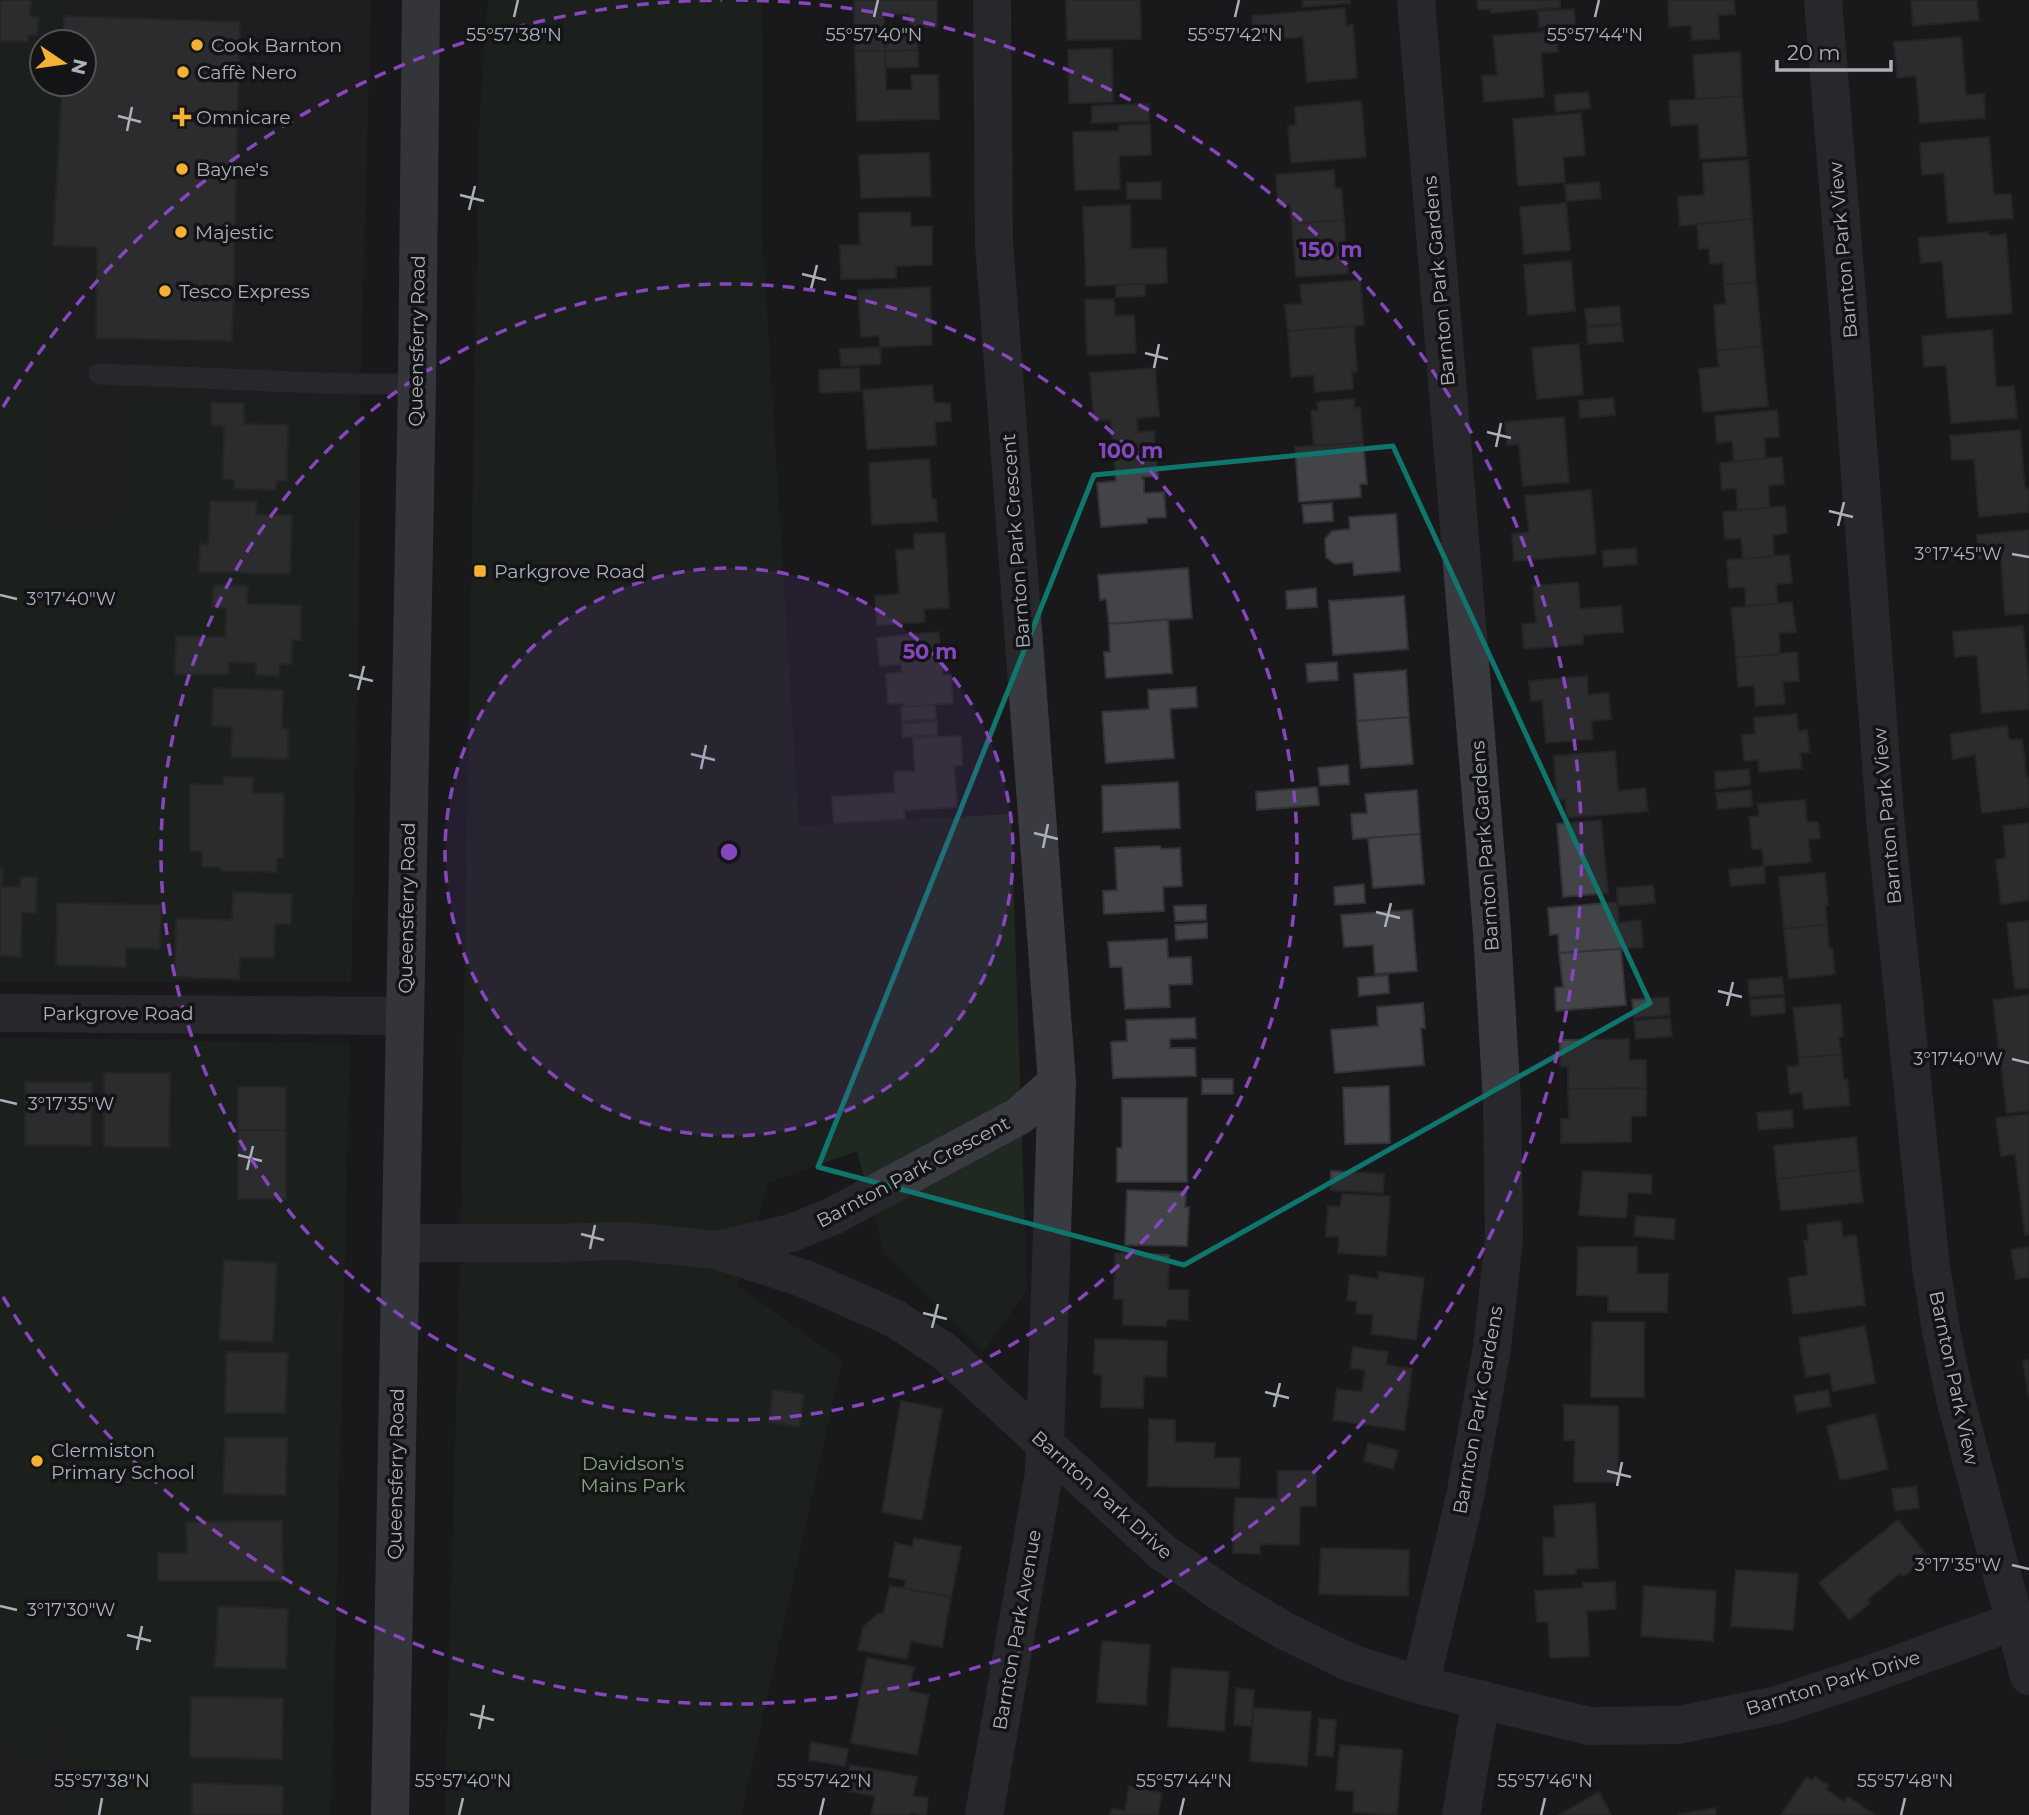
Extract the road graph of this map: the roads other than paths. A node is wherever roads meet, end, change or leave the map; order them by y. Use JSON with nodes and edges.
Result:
{"nodes":[{"id":1,"x":421,"y":0,"type":"edge"},
{"id":2,"x":992,"y":0,"type":"edge"},
{"id":3,"x":1416,"y":0,"type":"edge"},
{"id":4,"x":1822,"y":0,"type":"edge"},
{"id":5,"x":99,"y":374,"type":"dead end"},
{"id":6,"x":417,"y":384,"type":"junction"},
{"id":7,"x":0,"y":1013,"type":"edge"},
{"id":8,"x":405,"y":1016,"type":"junction"},
{"id":9,"x":1057,"y":1082,"type":"junction"},
{"id":10,"x":401,"y":1243,"type":"junction"},
{"id":11,"x":717,"y":1250,"type":"junction"},
{"id":12,"x":1046,"y":1445,"type":"junction"},
{"id":13,"x":2015,"y":1621,"type":"junction"},
{"id":14,"x":2029,"y":1676,"type":"edge"},
{"id":15,"x":1420,"y":1685,"type":"junction"},
{"id":16,"x":1481,"y":1699,"type":"junction"},
{"id":17,"x":390,"y":1815,"type":"edge"},
{"id":18,"x":984,"y":1815,"type":"edge"},
{"id":19,"x":1461,"y":1815,"type":"edge"}],
"edges":[{"from":1,"to":6,"type":"main road","name":"Queensferry Road"},
{"from":2,"to":9,"type":"street","name":"Barnton Park Crescent"},
{"from":3,"to":15,"type":"street","name":"Barnton Park Gardens"},
{"from":4,"to":13,"type":"street","name":"Barnton Park View"},
{"from":5,"to":6,"type":"lane"},
{"from":6,"to":8,"type":"main road","name":"Queensferry Road"},
{"from":7,"to":8,"type":"street","name":"Parkgrove Road"},
{"from":8,"to":10,"type":"main road","name":"Queensferry Road"},
{"from":9,"to":11,"type":"street","name":"Barnton Park Crescent"},
{"from":9,"to":12,"type":"street","name":"Barnton Park Crescent"},
{"from":10,"to":11,"type":"street","name":"Barnton Park Drive"},
{"from":10,"to":17,"type":"main road","name":"Queensferry Road"},
{"from":11,"to":12,"type":"street","name":"Barnton Park Drive"},
{"from":12,"to":15,"type":"street","name":"Barnton Park Drive"},
{"from":12,"to":18,"type":"street","name":"Barnton Park Avenue"},
{"from":13,"to":14,"type":"street"},
{"from":13,"to":16,"type":"street","name":"Barnton Park Drive"},
{"from":15,"to":16,"type":"street","name":"Barnton Park Drive"},
{"from":16,"to":19,"type":"street"}]}
